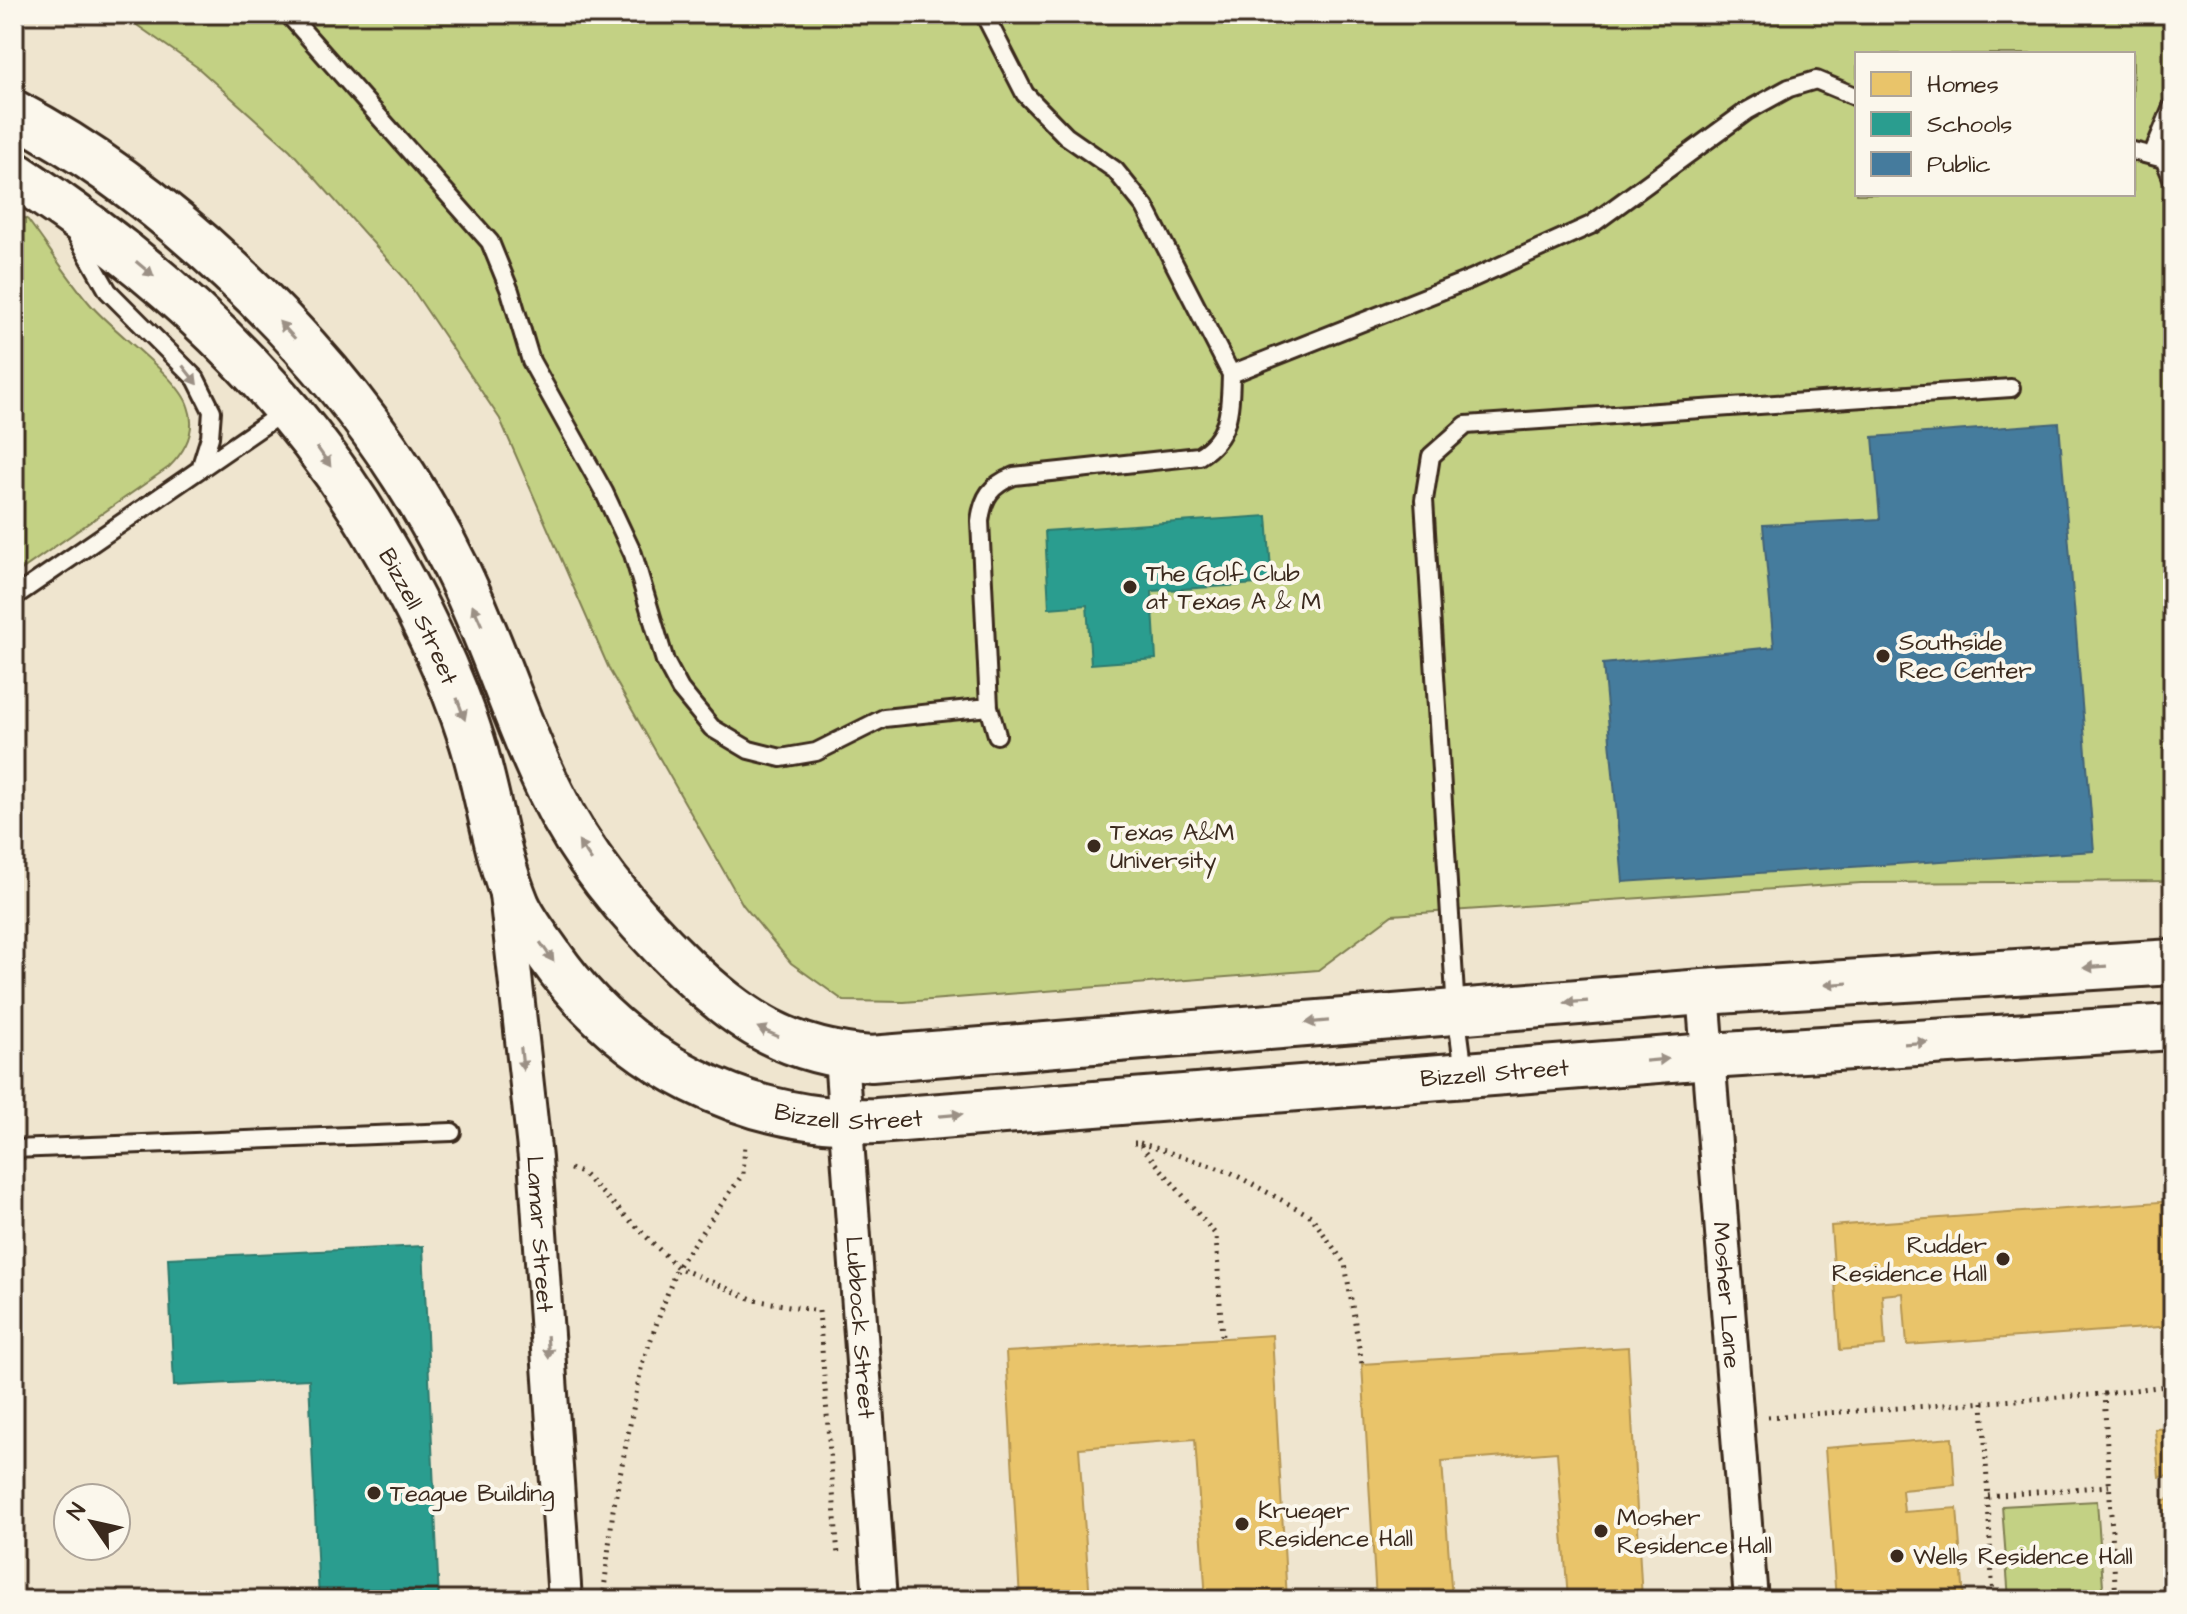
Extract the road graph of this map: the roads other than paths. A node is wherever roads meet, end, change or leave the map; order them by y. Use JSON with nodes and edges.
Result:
{"nodes":[{"id":1,"x":288,"y":14,"type":"edge"},
{"id":2,"x":984,"y":14,"type":"edge"},
{"id":3,"x":1855,"y":96,"type":"edge"},
{"id":4,"x":2173,"y":105,"type":"edge"},
{"id":5,"x":14,"y":113,"type":"edge"},
{"id":6,"x":2135,"y":151,"type":"edge"},
{"id":7,"x":2153,"y":153,"type":"junction"},
{"id":8,"x":14,"y":174,"type":"edge"},
{"id":9,"x":2173,"y":180,"type":"edge"},
{"id":10,"x":2173,"y":200,"type":"edge"},
{"id":11,"x":59,"y":203,"type":"junction"},
{"id":12,"x":2173,"y":219,"type":"edge"},
{"id":13,"x":1231,"y":374,"type":"junction"},
{"id":14,"x":328,"y":377,"type":"junction"},
{"id":15,"x":2011,"y":388,"type":"dead end"},
{"id":16,"x":288,"y":408,"type":"junction"},
{"id":17,"x":200,"y":469,"type":"junction"},
{"id":18,"x":14,"y":597,"type":"edge"},
{"id":19,"x":989,"y":707,"type":"junction"},
{"id":20,"x":997,"y":735,"type":"dead end"},
{"id":21,"x":504,"y":869,"type":"junction"},
{"id":22,"x":2173,"y":962,"type":"edge"},
{"id":23,"x":1703,"y":992,"type":"junction"},
{"id":24,"x":1456,"y":1011,"type":"junction"},
{"id":25,"x":2173,"y":1027,"type":"edge"},
{"id":26,"x":1229,"y":1030,"type":"junction"},
{"id":27,"x":841,"y":1056,"type":"junction"},
{"id":28,"x":1709,"y":1056,"type":"junction"},
{"id":29,"x":1465,"y":1074,"type":"junction"},
{"id":30,"x":1235,"y":1091,"type":"junction"},
{"id":31,"x":845,"y":1122,"type":"junction"},
{"id":32,"x":452,"y":1132,"type":"dead end"},
{"id":33,"x":14,"y":1149,"type":"edge"},
{"id":34,"x":565,"y":1600,"type":"edge"},
{"id":35,"x":880,"y":1600,"type":"edge"},
{"id":36,"x":1751,"y":1600,"type":"edge"}],
"edges":[{"from":1,"to":19,"type":"lane"},
{"from":2,"to":13,"type":"lane"},
{"from":3,"to":13,"type":"lane"},
{"from":4,"to":7,"type":"lane"},
{"from":14,"to":5,"type":"street","one_way":true},
{"from":6,"to":7,"type":"lane"},
{"from":7,"to":9,"type":"lane"},
{"from":8,"to":11,"type":"street","name":"Bizzell Street"},
{"from":10,"to":12,"type":"lane"},
{"from":11,"to":16,"type":"street","name":"Bizzell Street","one_way":true},
{"from":11,"to":17,"type":"lane","one_way":true},
{"from":13,"to":19,"type":"lane"},
{"from":14,"to":16,"type":"street"},
{"from":27,"to":14,"type":"street","one_way":true},
{"from":15,"to":24,"type":"lane"},
{"from":16,"to":17,"type":"lane"},
{"from":16,"to":21,"type":"street","name":"Bizzell Street","one_way":true},
{"from":17,"to":18,"type":"lane"},
{"from":19,"to":20,"type":"lane"},
{"from":21,"to":31,"type":"street","name":"Bizzell Street","one_way":true},
{"from":21,"to":34,"type":"street","name":"Lamar Street","one_way":true},
{"from":22,"to":23,"type":"street","one_way":true},
{"from":23,"to":24,"type":"street","one_way":true},
{"from":23,"to":28,"type":"street","name":"Mosher Lane"},
{"from":24,"to":26,"type":"street","one_way":true},
{"from":24,"to":29,"type":"lane"},
{"from":28,"to":25,"type":"street","name":"Bizzell Street","one_way":true},
{"from":26,"to":27,"type":"street"},
{"from":26,"to":30,"type":"street"},
{"from":27,"to":31,"type":"street","name":"Lubbock Street"},
{"from":29,"to":28,"type":"street","name":"Bizzell Street","one_way":true},
{"from":28,"to":36,"type":"street","name":"Mosher Lane"},
{"from":29,"to":30,"type":"street","name":"Bizzell Street"},
{"from":31,"to":30,"type":"street","name":"Bizzell Street","one_way":true},
{"from":31,"to":35,"type":"street","name":"Lubbock Street"},
{"from":32,"to":33,"type":"lane"}]}
